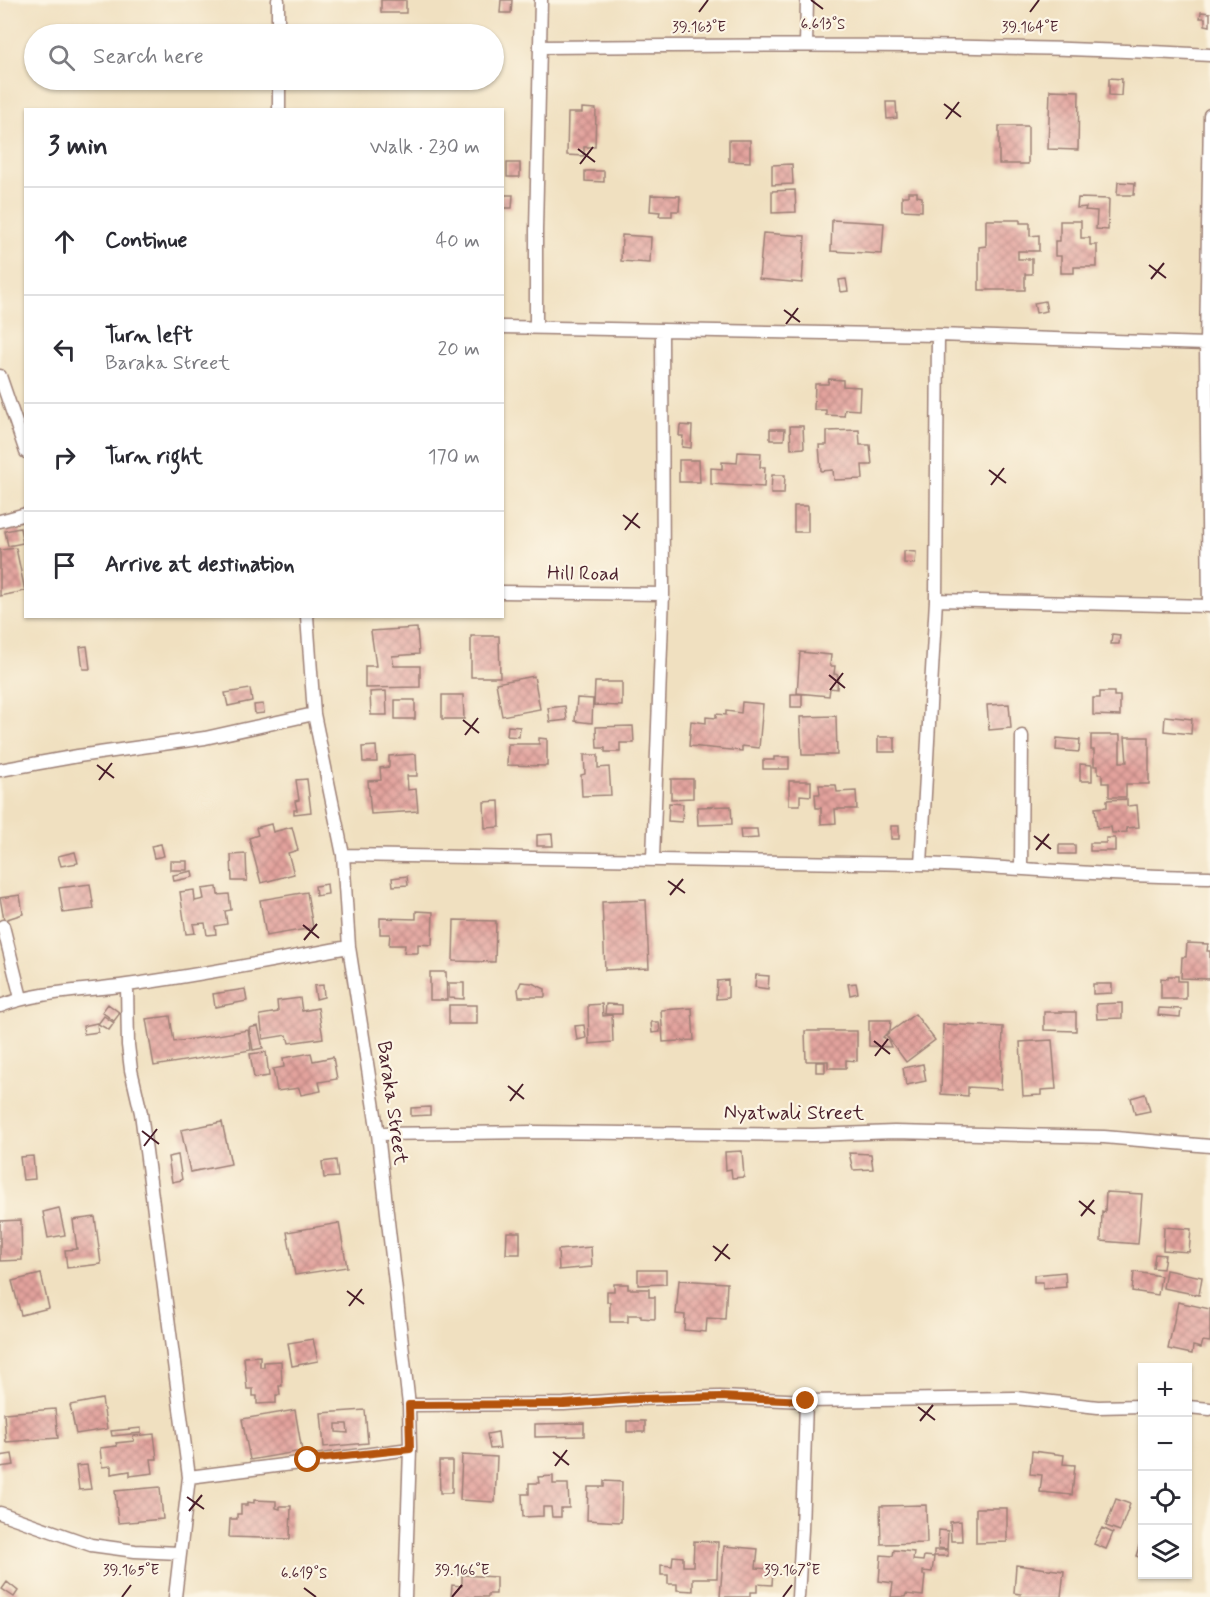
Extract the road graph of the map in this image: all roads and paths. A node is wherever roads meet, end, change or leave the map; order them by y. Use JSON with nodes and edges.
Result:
{"nodes":[{"id":1,"x":278,"y":0,"type":"edge"},
{"id":2,"x":541,"y":0,"type":"edge"},
{"id":3,"x":807,"y":0,"type":"edge"},
{"id":4,"x":278,"y":24,"type":"edge"},
{"id":5,"x":806,"y":45,"type":"junction"},
{"id":6,"x":541,"y":47,"type":"junction"},
{"id":7,"x":1210,"y":55,"type":"edge"},
{"id":8,"x":279,"y":90,"type":"edge"},
{"id":9,"x":279,"y":108,"type":"edge"},
{"id":10,"x":1210,"y":115,"type":"edge"},
{"id":11,"x":536,"y":326,"type":"junction"},
{"id":12,"x":504,"y":327,"type":"edge"},
{"id":13,"x":662,"y":330,"type":"junction"},
{"id":14,"x":938,"y":335,"type":"junction"},
{"id":15,"x":1206,"y":344,"type":"junction"},
{"id":16,"x":0,"y":376,"type":"edge"},
{"id":17,"x":24,"y":446,"type":"edge"},
{"id":18,"x":24,"y":515,"type":"edge"},
{"id":19,"x":0,"y":521,"type":"edge"},
{"id":20,"x":504,"y":592,"type":"edge"},
{"id":21,"x":663,"y":594,"type":"junction"},
{"id":22,"x":936,"y":600,"type":"junction"},
{"id":23,"x":1209,"y":606,"type":"edge"},
{"id":24,"x":307,"y":618,"type":"edge"},
{"id":25,"x":314,"y":714,"type":"junction"},
{"id":26,"x":1022,"y":736,"type":"dead end"},
{"id":27,"x":0,"y":770,"type":"edge"},
{"id":28,"x":343,"y":855,"type":"junction"},
{"id":29,"x":654,"y":858,"type":"junction"},
{"id":30,"x":921,"y":864,"type":"junction"},
{"id":31,"x":1021,"y":869,"type":"junction"},
{"id":32,"x":1210,"y":877,"type":"edge"},
{"id":33,"x":3,"y":926,"type":"dead end"},
{"id":34,"x":349,"y":947,"type":"junction"},
{"id":35,"x":127,"y":985,"type":"junction"},
{"id":36,"x":21,"y":998,"type":"junction"},
{"id":37,"x":0,"y":1006,"type":"edge"},
{"id":38,"x":378,"y":1134,"type":"junction"},
{"id":39,"x":1210,"y":1146,"type":"edge"},
{"id":40,"x":806,"y":1401,"type":"junction"},
{"id":41,"x":409,"y":1405,"type":"junction"},
{"id":42,"x":1138,"y":1406,"type":"edge"},
{"id":43,"x":1192,"y":1407,"type":"edge"},
{"id":44,"x":1210,"y":1409,"type":"edge"},
{"id":45,"x":410,"y":1449,"type":"junction"},
{"id":46,"x":189,"y":1477,"type":"junction"},
{"id":47,"x":0,"y":1513,"type":"edge"},
{"id":48,"x":179,"y":1553,"type":"junction"},
{"id":49,"x":175,"y":1597,"type":"edge"},
{"id":50,"x":405,"y":1597,"type":"edge"},
{"id":51,"x":798,"y":1597,"type":"edge"}],
"edges":[{"from":1,"to":4,"type":"street"},
{"from":2,"to":6,"type":"street"},
{"from":3,"to":5,"type":"street"},
{"from":5,"to":6,"type":"street"},
{"from":5,"to":7,"type":"street"},
{"from":6,"to":11,"type":"street"},
{"from":8,"to":9,"type":"street"},
{"from":10,"to":15,"type":"street"},
{"from":11,"to":12,"type":"street"},
{"from":11,"to":13,"type":"street"},
{"from":13,"to":14,"type":"street"},
{"from":13,"to":21,"type":"street"},
{"from":14,"to":15,"type":"street"},
{"from":14,"to":22,"type":"street"},
{"from":15,"to":23,"type":"street"},
{"from":16,"to":17,"type":"street"},
{"from":18,"to":19,"type":"street"},
{"from":20,"to":21,"type":"street","name":"Hill Road"},
{"from":21,"to":29,"type":"street"},
{"from":22,"to":23,"type":"street"},
{"from":22,"to":30,"type":"street"},
{"from":24,"to":25,"type":"street","name":"Baraka Street"},
{"from":25,"to":27,"type":"street"},
{"from":25,"to":28,"type":"street","name":"Baraka Street"},
{"from":26,"to":31,"type":"street"},
{"from":28,"to":29,"type":"street"},
{"from":28,"to":34,"type":"street","name":"Baraka Street"},
{"from":29,"to":30,"type":"street"},
{"from":30,"to":31,"type":"street"},
{"from":31,"to":32,"type":"street"},
{"from":33,"to":36,"type":"street"},
{"from":34,"to":35,"type":"street"},
{"from":34,"to":38,"type":"street","name":"Baraka Street"},
{"from":35,"to":36,"type":"street"},
{"from":35,"to":46,"type":"street"},
{"from":36,"to":37,"type":"street"},
{"from":38,"to":39,"type":"street","name":"Nyatwali Street"},
{"from":38,"to":41,"type":"street","name":"Baraka Street"},
{"from":40,"to":41,"type":"street"},
{"from":40,"to":42,"type":"street"},
{"from":40,"to":51,"type":"street"},
{"from":41,"to":45,"type":"street","name":"Baraka Street"},
{"from":43,"to":44,"type":"street"},
{"from":45,"to":46,"type":"street"},
{"from":45,"to":50,"type":"street","name":"Baraka Street"},
{"from":46,"to":48,"type":"street"},
{"from":47,"to":48,"type":"street"},
{"from":48,"to":49,"type":"street"}]}
